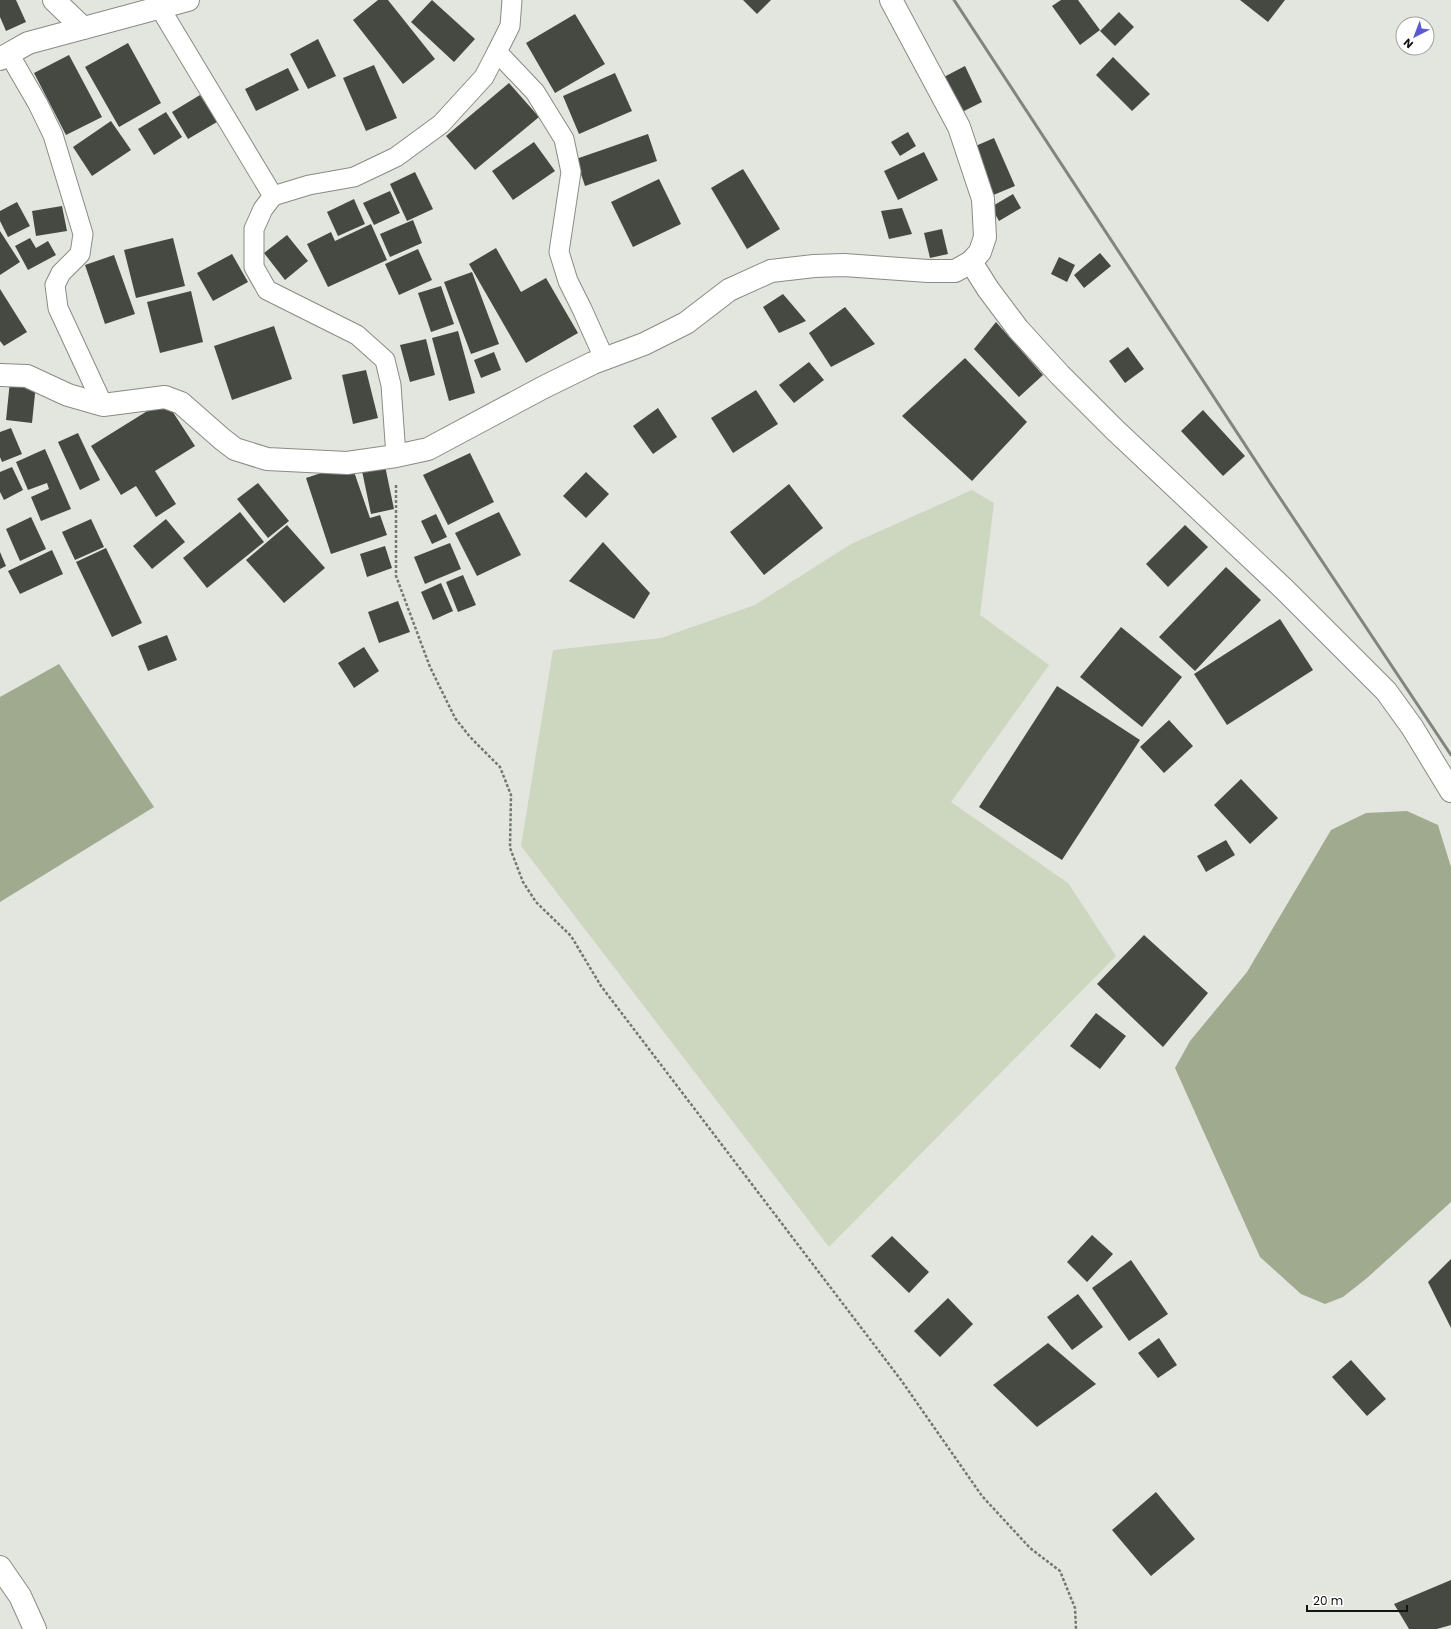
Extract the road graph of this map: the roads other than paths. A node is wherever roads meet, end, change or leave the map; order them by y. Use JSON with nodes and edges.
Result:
{"nodes":[{"id":1,"x":54,"y":0,"type":"edge"},
{"id":2,"x":188,"y":0,"type":"edge"},
{"id":3,"x":512,"y":0,"type":"edge"},
{"id":4,"x":892,"y":0,"type":"edge"},
{"id":5,"x":160,"y":8,"type":"junction"},
{"id":6,"x":83,"y":28,"type":"junction"},
{"id":7,"x":497,"y":52,"type":"junction"},
{"id":8,"x":4,"y":56,"type":"edge"},
{"id":9,"x":273,"y":196,"type":"junction"},
{"id":10,"x":971,"y":262,"type":"junction"},
{"id":11,"x":604,"y":358,"type":"junction"},
{"id":12,"x":0,"y":375,"type":"edge"},
{"id":13,"x":103,"y":405,"type":"junction"},
{"id":14,"x":396,"y":456,"type":"junction"},
{"id":15,"x":1451,"y":791,"type":"edge"},
{"id":16,"x":0,"y":1567,"type":"edge"},
{"id":17,"x":35,"y":1629,"type":"edge"}],
"edges":[{"from":1,"to":6,"type":"street"},
{"from":2,"to":5,"type":"street"},
{"from":3,"to":7,"type":"lane"},
{"from":4,"to":10,"type":"street"},
{"from":5,"to":6,"type":"street"},
{"from":5,"to":9,"type":"lane"},
{"from":6,"to":8,"type":"street"},
{"from":7,"to":9,"type":"lane"},
{"from":7,"to":11,"type":"lane"},
{"from":8,"to":13,"type":"lane"},
{"from":9,"to":14,"type":"lane"},
{"from":10,"to":11,"type":"street"},
{"from":10,"to":15,"type":"street"},
{"from":11,"to":14,"type":"street"},
{"from":12,"to":13,"type":"street"},
{"from":13,"to":14,"type":"street"},
{"from":16,"to":17,"type":"street"}]}
